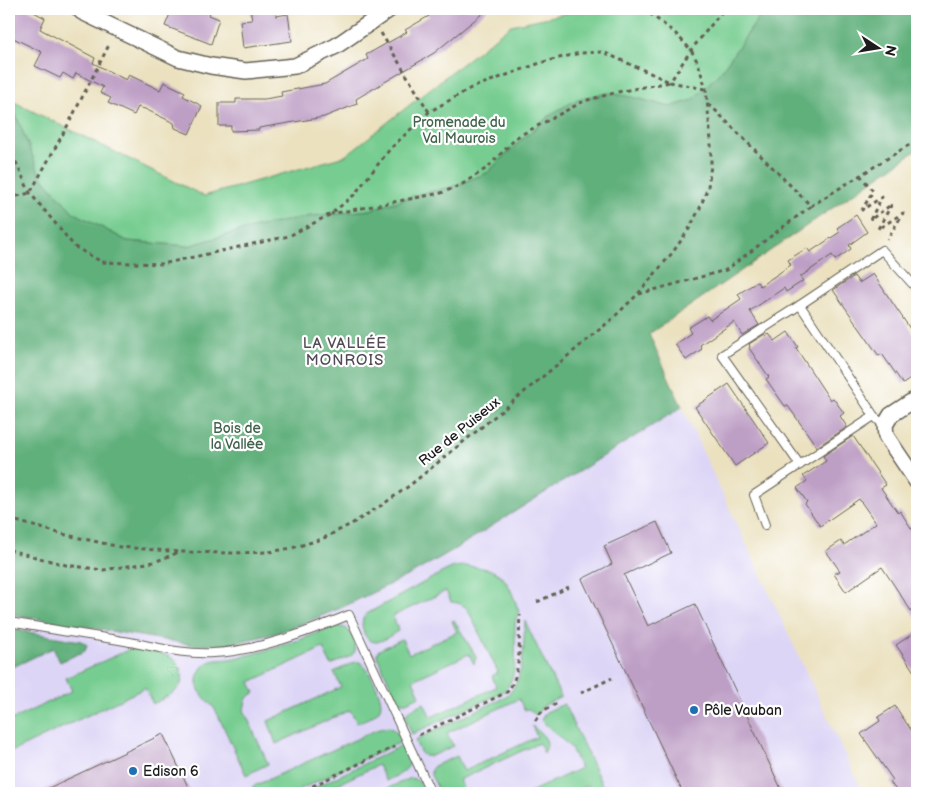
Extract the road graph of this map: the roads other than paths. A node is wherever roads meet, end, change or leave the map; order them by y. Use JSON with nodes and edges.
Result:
{"nodes":[{"id":1,"x":79,"y":9,"type":"edge"},
{"id":2,"x":390,"y":9,"type":"edge"},
{"id":3,"x":917,"y":289,"type":"edge"},
{"id":4,"x":800,"y":305,"type":"junction"},
{"id":5,"x":917,"y":398,"type":"edge"},
{"id":6,"x":880,"y":420,"type":"junction"},
{"id":7,"x":800,"y":465,"type":"junction"},
{"id":8,"x":917,"y":482,"type":"edge"},
{"id":9,"x":765,"y":525,"type":"dead end"},
{"id":10,"x":9,"y":622,"type":"edge"},
{"id":11,"x":431,"y":793,"type":"edge"}],
"edges":[{"from":1,"to":2,"type":"street"},
{"from":3,"to":4,"type":"lane"},
{"from":4,"to":6,"type":"lane"},
{"from":4,"to":7,"type":"lane"},
{"from":5,"to":6,"type":"street"},
{"from":6,"to":7,"type":"lane"},
{"from":6,"to":8,"type":"street"},
{"from":7,"to":9,"type":"lane"},
{"from":10,"to":11,"type":"lane"}]}
